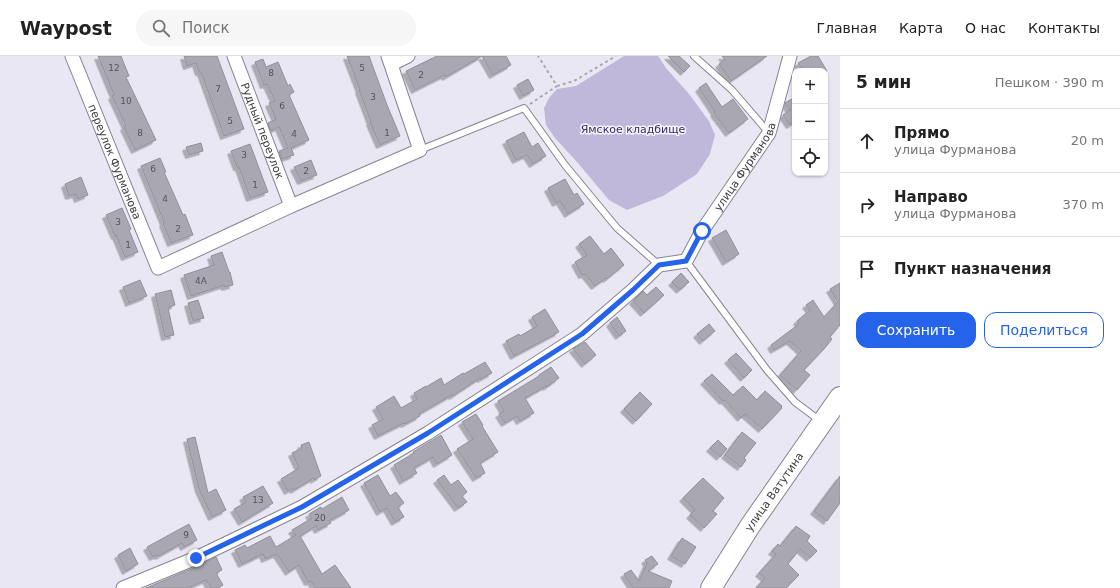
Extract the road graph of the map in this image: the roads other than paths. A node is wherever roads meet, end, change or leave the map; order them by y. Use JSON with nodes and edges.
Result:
{"nodes":[{"id":1,"x":72,"y":56,"type":"edge"},
{"id":2,"x":234,"y":56,"type":"edge"},
{"id":3,"x":408,"y":56,"type":"edge"},
{"id":4,"x":694,"y":56,"type":"edge"},
{"id":5,"x":790,"y":56,"type":"edge"},
{"id":6,"x":390,"y":60,"type":"edge"},
{"id":7,"x":769,"y":133,"type":"junction"},
{"id":8,"x":420,"y":150,"type":"junction"},
{"id":9,"x":291,"y":206,"type":"junction"},
{"id":10,"x":686,"y":261,"type":"junction"},
{"id":11,"x":659,"y":265,"type":"junction"},
{"id":12,"x":840,"y":398,"type":"edge"},
{"id":13,"x":822,"y":423,"type":"junction"},
{"id":14,"x":123,"y":588,"type":"edge"},
{"id":15,"x":711,"y":588,"type":"edge"}],
"edges":[{"from":1,"to":9,"type":"street","name":"переулок Фурманова"},
{"from":2,"to":9,"type":"street","name":"Рудный переулок"},
{"from":3,"to":6,"type":"street"},
{"from":4,"to":7,"type":"lane"},
{"from":5,"to":7,"type":"street","name":"улица Фурманова"},
{"from":6,"to":8,"type":"street"},
{"from":7,"to":10,"type":"street","name":"улица Фурманова"},
{"from":8,"to":9,"type":"street"},
{"from":8,"to":11,"type":"lane"},
{"from":10,"to":11,"type":"street"},
{"from":10,"to":13,"type":"lane"},
{"from":11,"to":14,"type":"street"},
{"from":12,"to":13,"type":"main road","name":"улица Ватутина"},
{"from":13,"to":15,"type":"main road","name":"улица Ватутина"}]}
